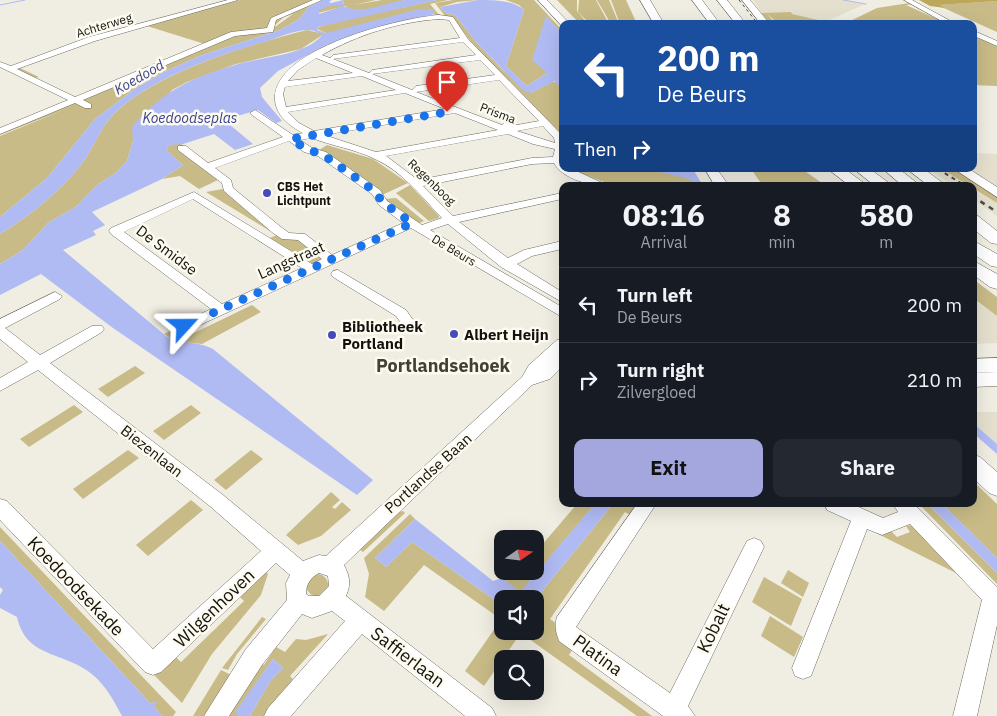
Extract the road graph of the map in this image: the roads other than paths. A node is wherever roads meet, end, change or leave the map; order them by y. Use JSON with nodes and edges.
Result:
{"nodes":[{"id":1,"x":235,"y":0,"type":"edge"},
{"id":2,"x":319,"y":0,"type":"edge"},
{"id":3,"x":542,"y":0,"type":"edge"},
{"id":4,"x":645,"y":0,"type":"edge"},
{"id":5,"x":697,"y":0,"type":"edge"},
{"id":6,"x":709,"y":0,"type":"edge"},
{"id":7,"x":722,"y":0,"type":"edge"},
{"id":8,"x":746,"y":0,"type":"edge"},
{"id":9,"x":907,"y":0,"type":"edge"},
{"id":10,"x":562,"y":20,"type":"edge"},
{"id":11,"x":657,"y":20,"type":"edge"},
{"id":12,"x":712,"y":20,"type":"edge"},
{"id":13,"x":724,"y":20,"type":"edge"},
{"id":14,"x":738,"y":20,"type":"edge"},
{"id":15,"x":763,"y":20,"type":"edge"},
{"id":16,"x":945,"y":20,"type":"edge"},
{"id":17,"x":397,"y":24,"type":"junction"},
{"id":18,"x":407,"y":31,"type":"dead end"},
{"id":19,"x":977,"y":34,"type":"edge"},
{"id":20,"x":465,"y":40,"type":"junction"},
{"id":21,"x":997,"y":44,"type":"edge"},
{"id":22,"x":318,"y":54,"type":"junction"},
{"id":23,"x":333,"y":57,"type":"junction"},
{"id":24,"x":481,"y":57,"type":"junction"},
{"id":25,"x":4,"y":67,"type":"edge"},
{"id":26,"x":368,"y":73,"type":"junction"},
{"id":27,"x":501,"y":77,"type":"junction"},
{"id":28,"x":281,"y":85,"type":"junction"},
{"id":29,"x":416,"y":90,"type":"junction"},
{"id":30,"x":406,"y":91,"type":"junction"},
{"id":31,"x":72,"y":100,"type":"junction"},
{"id":32,"x":88,"y":106,"type":"dead end"},
{"id":33,"x":282,"y":110,"type":"junction"},
{"id":34,"x":456,"y":110,"type":"junction"},
{"id":35,"x":255,"y":113,"type":"dead end"},
{"id":36,"x":546,"y":123,"type":"junction"},
{"id":37,"x":513,"y":129,"type":"junction"},
{"id":38,"x":0,"y":131,"type":"edge"},
{"id":39,"x":313,"y":135,"type":"junction"},
{"id":40,"x":559,"y":137,"type":"edge"},
{"id":41,"x":291,"y":139,"type":"junction"},
{"id":42,"x":559,"y":147,"type":"edge"},
{"id":43,"x":182,"y":148,"type":"dead end"},
{"id":44,"x":375,"y":155,"type":"junction"},
{"id":45,"x":207,"y":166,"type":"junction"},
{"id":46,"x":559,"y":166,"type":"edge"},
{"id":47,"x":574,"y":172,"type":"edge"},
{"id":48,"x":839,"y":172,"type":"edge"},
{"id":49,"x":865,"y":172,"type":"edge"},
{"id":50,"x":876,"y":172,"type":"edge"},
{"id":51,"x":894,"y":172,"type":"edge"},
{"id":52,"x":910,"y":172,"type":"edge"},
{"id":53,"x":918,"y":172,"type":"edge"},
{"id":54,"x":965,"y":172,"type":"edge"},
{"id":55,"x":595,"y":182,"type":"edge"},
{"id":56,"x":854,"y":182,"type":"edge"},
{"id":57,"x":879,"y":182,"type":"edge"},
{"id":58,"x":889,"y":182,"type":"edge"},
{"id":59,"x":908,"y":182,"type":"edge"},
{"id":60,"x":923,"y":182,"type":"edge"},
{"id":61,"x":933,"y":182,"type":"edge"},
{"id":62,"x":416,"y":184,"type":"junction"},
{"id":63,"x":997,"y":192,"type":"edge"},
{"id":64,"x":559,"y":197,"type":"edge"},
{"id":65,"x":977,"y":213,"type":"edge"},
{"id":66,"x":451,"y":220,"type":"junction"},
{"id":67,"x":977,"y":224,"type":"edge"},
{"id":68,"x":417,"y":227,"type":"junction"},
{"id":69,"x":997,"y":227,"type":"edge"},
{"id":70,"x":977,"y":232,"type":"edge"},
{"id":71,"x":997,"y":240,"type":"edge"},
{"id":72,"x":559,"y":246,"type":"edge"},
{"id":73,"x":997,"y":246,"type":"edge"},
{"id":74,"x":977,"y":248,"type":"edge"},
{"id":75,"x":330,"y":260,"type":"junction"},
{"id":76,"x":997,"y":262,"type":"edge"},
{"id":77,"x":506,"y":264,"type":"junction"},
{"id":78,"x":312,"y":269,"type":"junction"},
{"id":79,"x":977,"y":269,"type":"edge"},
{"id":80,"x":338,"y":274,"type":"dead end"},
{"id":81,"x":997,"y":283,"type":"edge"},
{"id":82,"x":54,"y":296,"type":"dead end"},
{"id":83,"x":559,"y":296,"type":"edge"},
{"id":84,"x":221,"y":310,"type":"junction"},
{"id":85,"x":559,"y":311,"type":"edge"},
{"id":86,"x":403,"y":317,"type":"dead end"},
{"id":87,"x":0,"y":325,"type":"edge"},
{"id":88,"x":184,"y":326,"type":"dead end"},
{"id":89,"x":97,"y":329,"type":"dead end"},
{"id":90,"x":0,"y":332,"type":"edge"},
{"id":91,"x":559,"y":347,"type":"edge"},
{"id":92,"x":39,"y":362,"type":"junction"},
{"id":93,"x":559,"y":362,"type":"edge"},
{"id":94,"x":997,"y":364,"type":"edge"},
{"id":95,"x":977,"y":366,"type":"edge"},
{"id":96,"x":997,"y":379,"type":"edge"},
{"id":97,"x":977,"y":380,"type":"edge"},
{"id":98,"x":527,"y":381,"type":"junction"},
{"id":99,"x":0,"y":385,"type":"edge"},
{"id":100,"x":977,"y":456,"type":"edge"},
{"id":101,"x":977,"y":468,"type":"edge"},
{"id":102,"x":997,"y":474,"type":"edge"},
{"id":103,"x":997,"y":486,"type":"edge"},
{"id":104,"x":0,"y":507,"type":"edge"},
{"id":105,"x":646,"y":507,"type":"edge"},
{"id":106,"x":840,"y":507,"type":"edge"},
{"id":107,"x":907,"y":509,"type":"edge"},
{"id":108,"x":862,"y":518,"type":"junction"},
{"id":109,"x":754,"y":547,"type":"dead end"},
{"id":110,"x":274,"y":551,"type":"junction"},
{"id":111,"x":330,"y":566,"type":"junction"},
{"id":112,"x":302,"y":573,"type":"junction"},
{"id":113,"x":333,"y":599,"type":"junction"},
{"id":114,"x":995,"y":599,"type":"edge"},
{"id":115,"x":299,"y":602,"type":"junction"},
{"id":116,"x":360,"y":620,"type":"junction"},
{"id":117,"x":154,"y":664,"type":"joint"},
{"id":118,"x":802,"y":668,"type":"dead end"},
{"id":119,"x":678,"y":713,"type":"edge"},
{"id":120,"x":216,"y":716,"type":"edge"},
{"id":121,"x":276,"y":716,"type":"edge"},
{"id":122,"x":484,"y":716,"type":"edge"},
{"id":123,"x":966,"y":716,"type":"edge"}],
"edges":[{"from":1,"to":25,"type":"street","name":"Achterweg"},
{"from":2,"to":31,"type":"street"},
{"from":3,"to":10,"type":"main road"},
{"from":4,"to":11,"type":"highway"},
{"from":5,"to":12,"type":"highway"},
{"from":6,"to":13,"type":"highway"},
{"from":7,"to":14,"type":"highway"},
{"from":8,"to":15,"type":"main road"},
{"from":9,"to":16,"type":"street"},
{"from":17,"to":18,"type":"street"},
{"from":17,"to":20,"type":"street"},
{"from":17,"to":22,"type":"street"},
{"from":19,"to":21,"type":"street"},
{"from":20,"to":23,"type":"street"},
{"from":20,"to":24,"type":"street"},
{"from":22,"to":23,"type":"street","name":"Prisma"},
{"from":22,"to":26,"type":"street","name":"Prisma"},
{"from":22,"to":28,"type":"street"},
{"from":23,"to":26,"type":"street","name":"Prisma"},
{"from":24,"to":26,"type":"street"},
{"from":24,"to":27,"type":"street"},
{"from":25,"to":31,"type":"street"},
{"from":26,"to":28,"type":"street"},
{"from":26,"to":29,"type":"street","name":"Prisma"},
{"from":26,"to":30,"type":"street","name":"Prisma"},
{"from":27,"to":29,"type":"street"},
{"from":27,"to":36,"type":"street"},
{"from":28,"to":33,"type":"street"},
{"from":29,"to":37,"type":"street","name":"Prisma"},
{"from":30,"to":33,"type":"street"},
{"from":30,"to":34,"type":"street","name":"Prisma"},
{"from":31,"to":32,"type":"street"},
{"from":31,"to":38,"type":"street"},
{"from":33,"to":39,"type":"street","name":"Regenboog"},
{"from":34,"to":37,"type":"street","name":"Prisma"},
{"from":34,"to":39,"type":"street"},
{"from":35,"to":41,"type":"street","name":"De Beurs"},
{"from":36,"to":37,"type":"street","name":"Prisma"},
{"from":36,"to":40,"type":"street"},
{"from":37,"to":42,"type":"street","name":"Prisma"},
{"from":37,"to":44,"type":"street"},
{"from":39,"to":41,"type":"street"},
{"from":39,"to":44,"type":"street","name":"Regenboog"},
{"from":41,"to":45,"type":"street"},
{"from":41,"to":68,"type":"street","name":"De Beurs"},
{"from":43,"to":45,"type":"street"},
{"from":44,"to":62,"type":"street","name":"Regenboog"},
{"from":45,"to":75,"type":"street"},
{"from":46,"to":62,"type":"street"},
{"from":47,"to":55,"type":"street"},
{"from":48,"to":56,"type":"highway"},
{"from":49,"to":57,"type":"highway"},
{"from":50,"to":58,"type":"highway"},
{"from":51,"to":59,"type":"highway"},
{"from":52,"to":60,"type":"highway"},
{"from":53,"to":61,"type":"highway"},
{"from":54,"to":63,"type":"main road"},
{"from":62,"to":66,"type":"street","name":"Regenboog"},
{"from":64,"to":66,"type":"street","name":"Langstraat"},
{"from":65,"to":69,"type":"highway"},
{"from":66,"to":68,"type":"street","name":"Langstraat"},
{"from":66,"to":77,"type":"street","name":"Regenboog"},
{"from":67,"to":71,"type":"highway"},
{"from":68,"to":75,"type":"street","name":"Langstraat"},
{"from":68,"to":85,"type":"street","name":"De Beurs"},
{"from":70,"to":73,"type":"highway"},
{"from":72,"to":77,"type":"street"},
{"from":74,"to":76,"type":"highway"},
{"from":75,"to":78,"type":"street","name":"Langstraat"},
{"from":77,"to":83,"type":"street","name":"Regenboog"},
{"from":78,"to":84,"type":"street","name":"Langstraat"},
{"from":78,"to":84,"type":"street","name":"De Smidse"},
{"from":79,"to":81,"type":"highway"},
{"from":80,"to":86,"type":"street"},
{"from":82,"to":87,"type":"street"},
{"from":84,"to":88,"type":"street","name":"Langstraat"},
{"from":89,"to":92,"type":"street"},
{"from":90,"to":92,"type":"street","name":"Biezenlaan"},
{"from":91,"to":98,"type":"street","name":"Portlandse Baan"},
{"from":92,"to":99,"type":"street"},
{"from":92,"to":110,"type":"street","name":"Biezenlaan"},
{"from":93,"to":98,"type":"street","name":"Portlandse Baan"},
{"from":94,"to":95,"type":"main road"},
{"from":96,"to":97,"type":"main road"},
{"from":98,"to":111,"type":"street","name":"Portlandse Baan"},
{"from":100,"to":102,"type":"main road"},
{"from":101,"to":103,"type":"main road"},
{"from":104,"to":117,"type":"street","name":"Koedoodsekade"},
{"from":105,"to":119,"type":"street","name":"Platina"},
{"from":106,"to":108,"type":"street"},
{"from":107,"to":108,"type":"street"},
{"from":107,"to":114,"type":"street"},
{"from":108,"to":118,"type":"street"},
{"from":109,"to":119,"type":"street","name":"Kobalt"},
{"from":110,"to":112,"type":"street","name":"Biezenlaan"},
{"from":110,"to":117,"type":"street","name":"Wilgenhoven"},
{"from":111,"to":112,"type":"street"},
{"from":111,"to":113,"type":"street"},
{"from":112,"to":115,"type":"street"},
{"from":113,"to":115,"type":"street"},
{"from":113,"to":116,"type":"street","name":"Saffierlaan"},
{"from":114,"to":123,"type":"street"},
{"from":115,"to":120,"type":"street"},
{"from":116,"to":121,"type":"street"},
{"from":116,"to":122,"type":"street","name":"Saffierlaan"}]}
